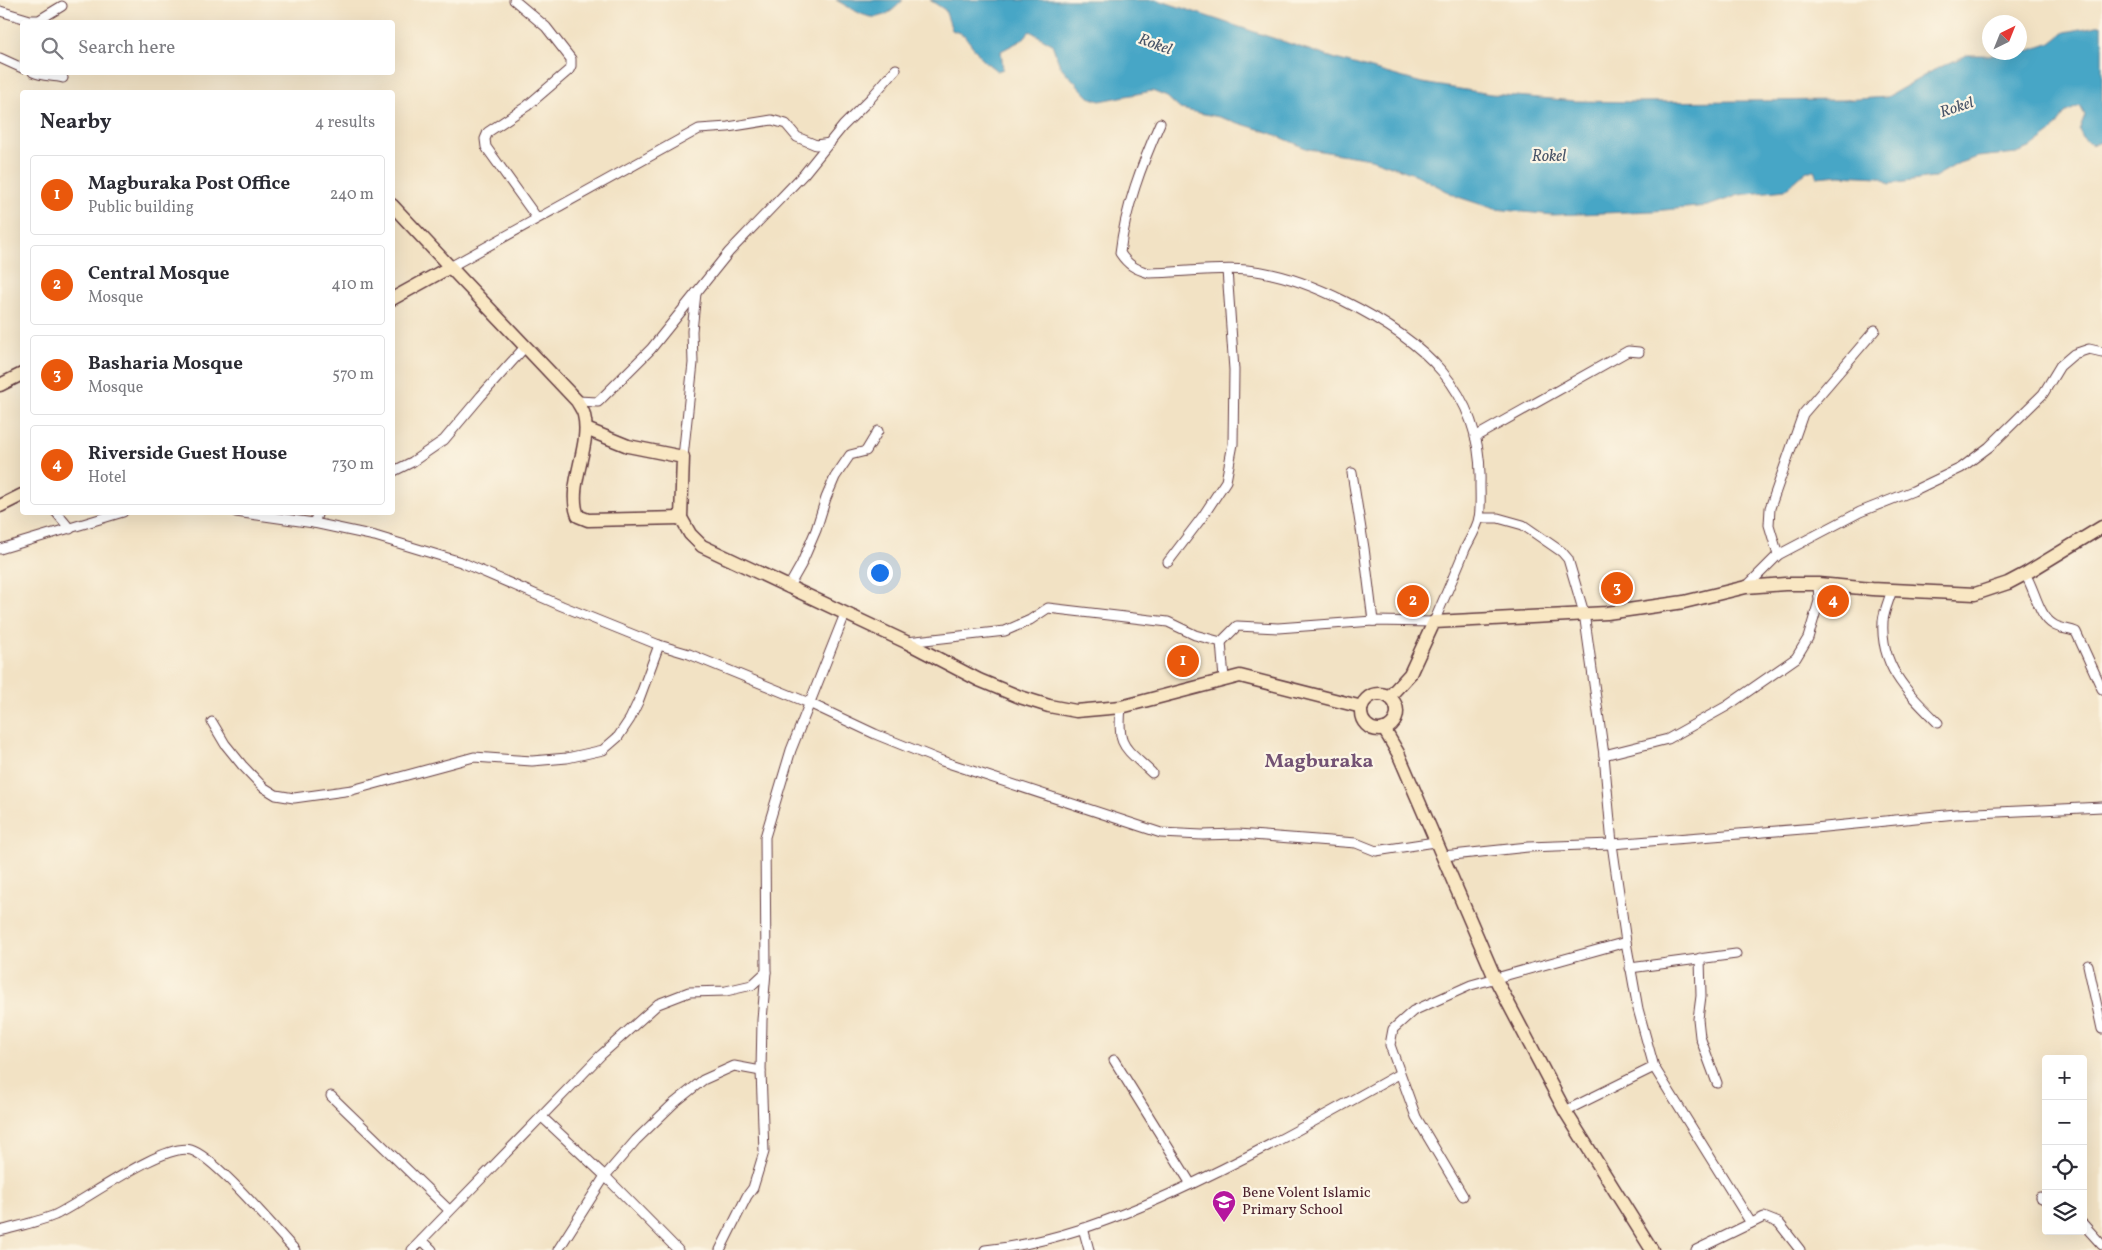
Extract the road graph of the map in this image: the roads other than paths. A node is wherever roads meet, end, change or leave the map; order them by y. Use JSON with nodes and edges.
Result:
{"nodes":[{"id":1,"x":514,"y":0,"type":"edge"},
{"id":2,"x":62,"y":6,"type":"dead end"},
{"id":3,"x":0,"y":11,"type":"edge"},
{"id":4,"x":0,"y":58,"type":"edge"},
{"id":5,"x":20,"y":67,"type":"edge"},
{"id":6,"x":896,"y":69,"type":"dead end"},
{"id":7,"x":54,"y":75,"type":"edge"},
{"id":8,"x":63,"y":78,"type":"dead end"},
{"id":9,"x":1160,"y":122,"type":"dead end"},
{"id":10,"x":830,"y":143,"type":"junction"},
{"id":11,"x":395,"y":208,"type":"edge"},
{"id":12,"x":537,"y":218,"type":"junction"},
{"id":13,"x":450,"y":267,"type":"junction"},
{"id":14,"x":1227,"y":270,"type":"junction"},
{"id":15,"x":696,"y":294,"type":"junction"},
{"id":16,"x":395,"y":297,"type":"edge"},
{"id":17,"x":1875,"y":330,"type":"dead end"},
{"id":18,"x":526,"y":347,"type":"junction"},
{"id":19,"x":1639,"y":352,"type":"dead end"},
{"id":20,"x":2102,"y":352,"type":"edge"},
{"id":21,"x":20,"y":375,"type":"edge"},
{"id":22,"x":0,"y":385,"type":"edge"},
{"id":23,"x":1815,"y":393,"type":"dead end"},
{"id":24,"x":577,"y":401,"type":"junction"},
{"id":25,"x":1803,"y":414,"type":"junction"},
{"id":26,"x":586,"y":429,"type":"junction"},
{"id":27,"x":878,"y":432,"type":"dead end"},
{"id":28,"x":1475,"y":438,"type":"junction"},
{"id":29,"x":683,"y":457,"type":"junction"},
{"id":30,"x":395,"y":470,"type":"edge"},
{"id":31,"x":1352,"y":473,"type":"dead end"},
{"id":32,"x":20,"y":496,"type":"edge"},
{"id":33,"x":1,"y":504,"type":"edge"},
{"id":34,"x":58,"y":515,"type":"edge"},
{"id":35,"x":114,"y":515,"type":"edge"},
{"id":36,"x":257,"y":515,"type":"edge"},
{"id":37,"x":317,"y":515,"type":"edge"},
{"id":38,"x":681,"y":518,"type":"junction"},
{"id":39,"x":1479,"y":518,"type":"junction"},
{"id":40,"x":314,"y":523,"type":"junction"},
{"id":41,"x":70,"y":529,"type":"junction"},
{"id":42,"x":2102,"y":529,"type":"edge"},
{"id":43,"x":0,"y":549,"type":"edge"},
{"id":44,"x":1778,"y":554,"type":"junction"},
{"id":45,"x":1168,"y":562,"type":"dead end"},
{"id":46,"x":2025,"y":574,"type":"junction"},
{"id":47,"x":1818,"y":584,"type":"junction"},
{"id":48,"x":1746,"y":587,"type":"junction"},
{"id":49,"x":788,"y":588,"type":"junction"},
{"id":50,"x":1892,"y":590,"type":"junction"},
{"id":51,"x":1584,"y":613,"type":"junction"},
{"id":52,"x":845,"y":614,"type":"junction"},
{"id":53,"x":1373,"y":621,"type":"junction"},
{"id":54,"x":1434,"y":622,"type":"junction"},
{"id":55,"x":906,"y":642,"type":"junction"},
{"id":56,"x":1221,"y":642,"type":"junction"},
{"id":57,"x":659,"y":645,"type":"junction"},
{"id":58,"x":1224,"y":679,"type":"junction"},
{"id":59,"x":2102,"y":689,"type":"edge"},
{"id":60,"x":1389,"y":697,"type":"junction"},
{"id":61,"x":809,"y":703,"type":"junction"},
{"id":62,"x":1121,"y":707,"type":"junction"},
{"id":63,"x":1362,"y":707,"type":"junction"},
{"id":64,"x":212,"y":722,"type":"dead end"},
{"id":65,"x":1938,"y":723,"type":"dead end"},
{"id":66,"x":1384,"y":729,"type":"junction"},
{"id":67,"x":1604,"y":755,"type":"junction"},
{"id":68,"x":1152,"y":773,"type":"dead end"},
{"id":69,"x":2102,"y":807,"type":"edge"},
{"id":70,"x":1435,"y":842,"type":"junction"},
{"id":71,"x":1612,"y":844,"type":"junction"},
{"id":72,"x":1443,"y":856,"type":"junction"},
{"id":73,"x":1626,"y":942,"type":"junction"},
{"id":74,"x":1736,"y":954,"type":"dead end"},
{"id":75,"x":1700,"y":958,"type":"junction"},
{"id":76,"x":2088,"y":965,"type":"dead end"},
{"id":77,"x":1630,"y":968,"type":"junction"},
{"id":78,"x":766,"y":972,"type":"junction"},
{"id":79,"x":1495,"y":978,"type":"junction"},
{"id":80,"x":2102,"y":1029,"type":"edge"},
{"id":81,"x":1114,"y":1060,"type":"dead end"},
{"id":82,"x":1654,"y":1067,"type":"junction"},
{"id":83,"x":761,"y":1071,"type":"junction"},
{"id":84,"x":1398,"y":1074,"type":"junction"},
{"id":85,"x":1718,"y":1083,"type":"dead end"},
{"id":86,"x":331,"y":1096,"type":"dead end"},
{"id":87,"x":1565,"y":1111,"type":"junction"},
{"id":88,"x":542,"y":1117,"type":"junction"},
{"id":89,"x":605,"y":1176,"type":"junction"},
{"id":90,"x":1191,"y":1184,"type":"junction"},
{"id":91,"x":1463,"y":1196,"type":"dead end"},
{"id":92,"x":450,"y":1210,"type":"junction"},
{"id":93,"x":1750,"y":1223,"type":"junction"},
{"id":94,"x":1083,"y":1228,"type":"junction"},
{"id":95,"x":2087,"y":1228,"type":"edge"},
{"id":96,"x":0,"y":1231,"type":"edge"},
{"id":97,"x":422,"y":1240,"type":"junction"},
{"id":98,"x":2102,"y":1245,"type":"edge"},
{"id":99,"x":295,"y":1250,"type":"edge"},
{"id":100,"x":412,"y":1250,"type":"edge"},
{"id":101,"x":432,"y":1250,"type":"edge"},
{"id":102,"x":558,"y":1250,"type":"edge"},
{"id":103,"x":678,"y":1250,"type":"edge"},
{"id":104,"x":720,"y":1250,"type":"edge"},
{"id":105,"x":986,"y":1250,"type":"edge"},
{"id":106,"x":1089,"y":1250,"type":"edge"},
{"id":107,"x":1652,"y":1250,"type":"edge"},
{"id":108,"x":1696,"y":1250,"type":"edge"},
{"id":109,"x":1800,"y":1250,"type":"edge"}],
"edges":[{"from":1,"to":12,"type":"street"},
{"from":2,"to":3,"type":"street"},
{"from":4,"to":5,"type":"street"},
{"from":6,"to":10,"type":"street"},
{"from":7,"to":8,"type":"street"},
{"from":9,"to":14,"type":"street"},
{"from":10,"to":12,"type":"street"},
{"from":10,"to":15,"type":"street"},
{"from":11,"to":13,"type":"street"},
{"from":12,"to":13,"type":"street"},
{"from":13,"to":16,"type":"street"},
{"from":13,"to":18,"type":"street"},
{"from":14,"to":28,"type":"street"},
{"from":14,"to":45,"type":"street"},
{"from":15,"to":24,"type":"street"},
{"from":15,"to":29,"type":"street"},
{"from":17,"to":25,"type":"street"},
{"from":18,"to":24,"type":"street"},
{"from":18,"to":30,"type":"street"},
{"from":19,"to":28,"type":"street"},
{"from":20,"to":44,"type":"street"},
{"from":21,"to":22,"type":"street"},
{"from":23,"to":25,"type":"street"},
{"from":24,"to":26,"type":"street"},
{"from":25,"to":44,"type":"street"},
{"from":26,"to":29,"type":"street"},
{"from":26,"to":38,"type":"street"},
{"from":27,"to":49,"type":"street"},
{"from":28,"to":39,"type":"street"},
{"from":29,"to":38,"type":"street"},
{"from":31,"to":53,"type":"street"},
{"from":32,"to":33,"type":"street"},
{"from":34,"to":41,"type":"street"},
{"from":35,"to":41,"type":"street"},
{"from":36,"to":40,"type":"street"},
{"from":37,"to":40,"type":"street"},
{"from":38,"to":49,"type":"street"},
{"from":39,"to":51,"type":"street"},
{"from":39,"to":54,"type":"street"},
{"from":40,"to":57,"type":"street"},
{"from":41,"to":43,"type":"street"},
{"from":42,"to":46,"type":"street"},
{"from":44,"to":48,"type":"street"},
{"from":46,"to":50,"type":"street"},
{"from":46,"to":59,"type":"street"},
{"from":47,"to":48,"type":"street"},
{"from":47,"to":50,"type":"street"},
{"from":47,"to":67,"type":"street"},
{"from":48,"to":51,"type":"street"},
{"from":49,"to":52,"type":"street"},
{"from":50,"to":65,"type":"street"},
{"from":51,"to":54,"type":"street"},
{"from":51,"to":67,"type":"street"},
{"from":52,"to":55,"type":"street"},
{"from":52,"to":61,"type":"street"},
{"from":53,"to":54,"type":"street"},
{"from":53,"to":56,"type":"street"},
{"from":54,"to":60,"type":"street"},
{"from":55,"to":56,"type":"street"},
{"from":55,"to":62,"type":"street"},
{"from":56,"to":58,"type":"street"},
{"from":57,"to":61,"type":"street"},
{"from":57,"to":64,"type":"street"},
{"from":58,"to":62,"type":"street"},
{"from":58,"to":63,"type":"street"},
{"from":60,"to":63,"type":"street"},
{"from":60,"to":66,"type":"street"},
{"from":61,"to":70,"type":"street"},
{"from":61,"to":78,"type":"street"},
{"from":62,"to":68,"type":"street"},
{"from":63,"to":66,"type":"street"},
{"from":66,"to":70,"type":"street"},
{"from":67,"to":71,"type":"street"},
{"from":69,"to":71,"type":"street"},
{"from":70,"to":72,"type":"street"},
{"from":71,"to":72,"type":"street"},
{"from":71,"to":73,"type":"street"},
{"from":72,"to":79,"type":"street"},
{"from":73,"to":77,"type":"street"},
{"from":73,"to":79,"type":"street"},
{"from":74,"to":75,"type":"street"},
{"from":75,"to":77,"type":"street"},
{"from":75,"to":85,"type":"street"},
{"from":76,"to":80,"type":"street"},
{"from":77,"to":82,"type":"street"},
{"from":78,"to":83,"type":"street"},
{"from":78,"to":88,"type":"street"},
{"from":79,"to":84,"type":"street"},
{"from":79,"to":87,"type":"street"},
{"from":81,"to":90,"type":"street"},
{"from":82,"to":87,"type":"street"},
{"from":82,"to":93,"type":"street"},
{"from":83,"to":89,"type":"street"},
{"from":83,"to":104,"type":"street"},
{"from":84,"to":90,"type":"street"},
{"from":84,"to":91,"type":"street"},
{"from":86,"to":92,"type":"street"},
{"from":87,"to":107,"type":"street"},
{"from":88,"to":89,"type":"street"},
{"from":88,"to":92,"type":"street"},
{"from":89,"to":102,"type":"street"},
{"from":89,"to":103,"type":"street"},
{"from":90,"to":94,"type":"street"},
{"from":92,"to":97,"type":"street"},
{"from":93,"to":108,"type":"street"},
{"from":93,"to":109,"type":"street"},
{"from":94,"to":105,"type":"street"},
{"from":94,"to":106,"type":"street"},
{"from":95,"to":98,"type":"street"},
{"from":96,"to":99,"type":"street"},
{"from":97,"to":100,"type":"street"},
{"from":97,"to":101,"type":"street"}]}
